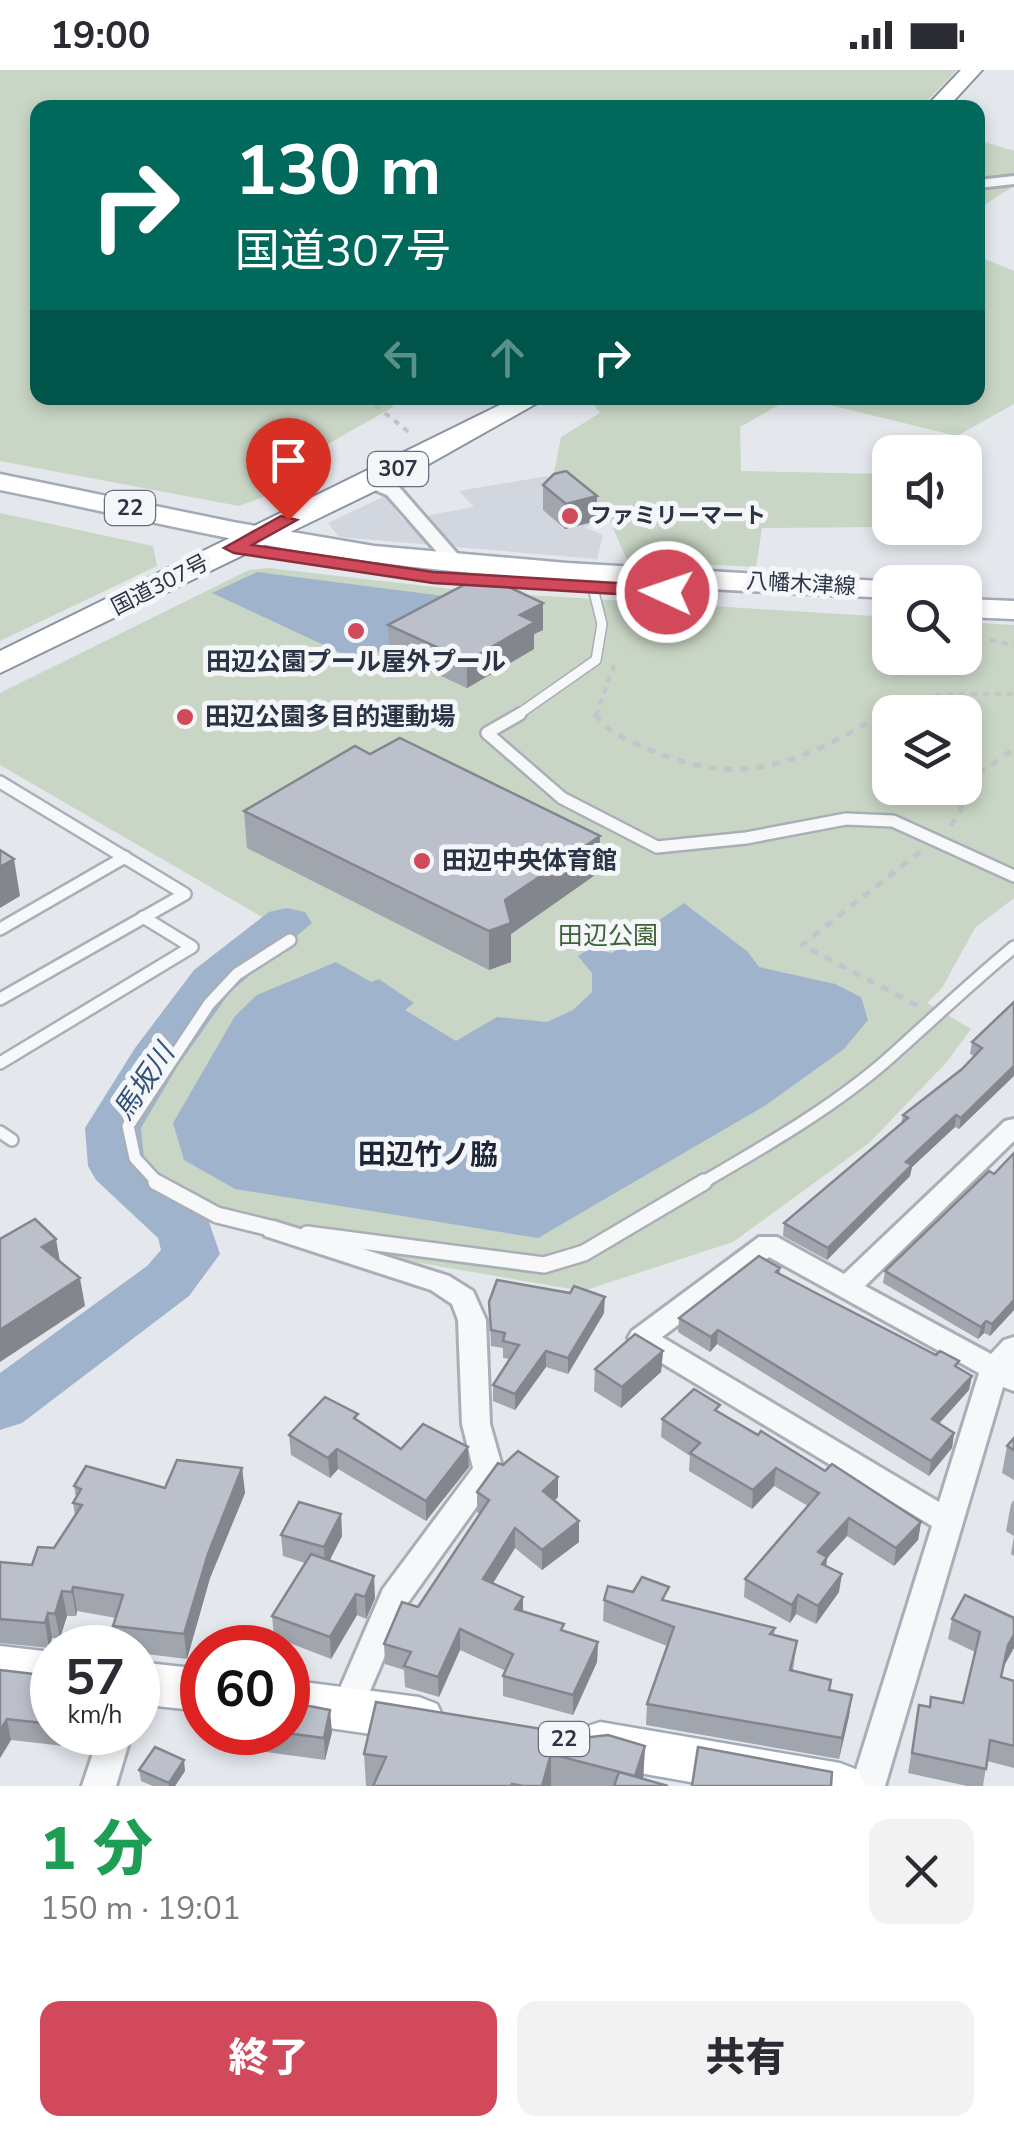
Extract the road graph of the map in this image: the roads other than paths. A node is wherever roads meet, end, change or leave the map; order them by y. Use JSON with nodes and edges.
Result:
{"nodes":[{"id":1,"x":972,"y":70,"type":"edge"},
{"id":2,"x":943,"y":100,"type":"edge"},
{"id":3,"x":1014,"y":180,"type":"edge"},
{"id":4,"x":985,"y":183,"type":"edge"},
{"id":5,"x":520,"y":405,"type":"edge"},
{"id":6,"x":0,"y":482,"type":"edge"},
{"id":7,"x":371,"y":482,"type":"junction"},
{"id":8,"x":0,"y":502,"type":"edge"},
{"id":9,"x":246,"y":541,"type":"junction"},
{"id":10,"x":456,"y":563,"type":"junction"},
{"id":11,"x":593,"y":588,"type":"junction"},
{"id":12,"x":872,"y":588,"type":"edge"},
{"id":13,"x":982,"y":594,"type":"edge"},
{"id":14,"x":1014,"y":596,"type":"edge"},
{"id":15,"x":872,"y":603,"type":"edge"},
{"id":16,"x":982,"y":609,"type":"edge"},
{"id":17,"x":1014,"y":610,"type":"edge"},
{"id":18,"x":0,"y":663,"type":"edge"},
{"id":19,"x":0,"y":782,"type":"edge"},
{"id":20,"x":125,"y":857,"type":"junction"},
{"id":21,"x":1014,"y":876,"type":"edge"},
{"id":22,"x":143,"y":918,"type":"junction"},
{"id":23,"x":0,"y":930,"type":"edge"},
{"id":24,"x":290,"y":940,"type":"dead end"},
{"id":25,"x":1014,"y":947,"type":"edge"},
{"id":26,"x":0,"y":999,"type":"edge"},
{"id":27,"x":0,"y":1063,"type":"edge"},
{"id":28,"x":1010,"y":1137,"type":"edge"},
{"id":29,"x":274,"y":1230,"type":"junction"},
{"id":30,"x":847,"y":1287,"type":"junction"},
{"id":31,"x":1008,"y":1365,"type":"edge"},
{"id":32,"x":948,"y":1522,"type":"junction"},
{"id":33,"x":0,"y":1666,"type":"edge"},
{"id":34,"x":30,"y":1670,"type":"edge"},
{"id":35,"x":310,"y":1704,"type":"edge"},
{"id":36,"x":347,"y":1709,"type":"junction"},
{"id":37,"x":464,"y":1726,"type":"edge"},
{"id":38,"x":562,"y":1739,"type":"edge"},
{"id":39,"x":109,"y":1755,"type":"edge"},
{"id":40,"x":99,"y":1786,"type":"edge"},
{"id":41,"x":840,"y":1786,"type":"edge"},
{"id":42,"x":868,"y":1786,"type":"edge"}],
"edges":[{"from":1,"to":2,"type":"highway"},
{"from":3,"to":4,"type":"street"},
{"from":5,"to":7,"type":"highway","name":"国道307号","number":"307"},
{"from":6,"to":9,"type":"main road","name":"八幡木津線","number":"22"},
{"from":7,"to":9,"type":"highway","name":"国道307号","number":"307"},
{"from":7,"to":10,"type":"street"},
{"from":8,"to":9,"type":"main road","name":"八幡木津線","number":"22"},
{"from":9,"to":10,"type":"main road","name":"八幡木津線","number":"22"},
{"from":9,"to":11,"type":"main road","name":"八幡木津線","number":"22"},
{"from":9,"to":18,"type":"highway","name":"国道307号","number":"307"},
{"from":10,"to":12,"type":"main road","name":"八幡木津線","number":"22"},
{"from":11,"to":15,"type":"main road","name":"八幡木津線","number":"22"},
{"from":11,"to":21,"type":"lane"},
{"from":13,"to":14,"type":"main road"},
{"from":16,"to":17,"type":"main road"},
{"from":19,"to":20,"type":"lane"},
{"from":20,"to":22,"type":"lane"},
{"from":20,"to":23,"type":"lane"},
{"from":22,"to":26,"type":"lane"},
{"from":22,"to":27,"type":"lane"},
{"from":24,"to":29,"type":"lane"},
{"from":25,"to":29,"type":"lane"},
{"from":28,"to":30,"type":"street"},
{"from":29,"to":36,"type":"street"},
{"from":30,"to":31,"type":"street"},
{"from":30,"to":32,"type":"street"},
{"from":31,"to":32,"type":"street"},
{"from":32,"to":42,"type":"street"},
{"from":33,"to":34,"type":"main road"},
{"from":35,"to":36,"type":"main road"},
{"from":36,"to":37,"type":"main road"},
{"from":38,"to":41,"type":"main road","number":"22"},
{"from":39,"to":40,"type":"street"}]}
